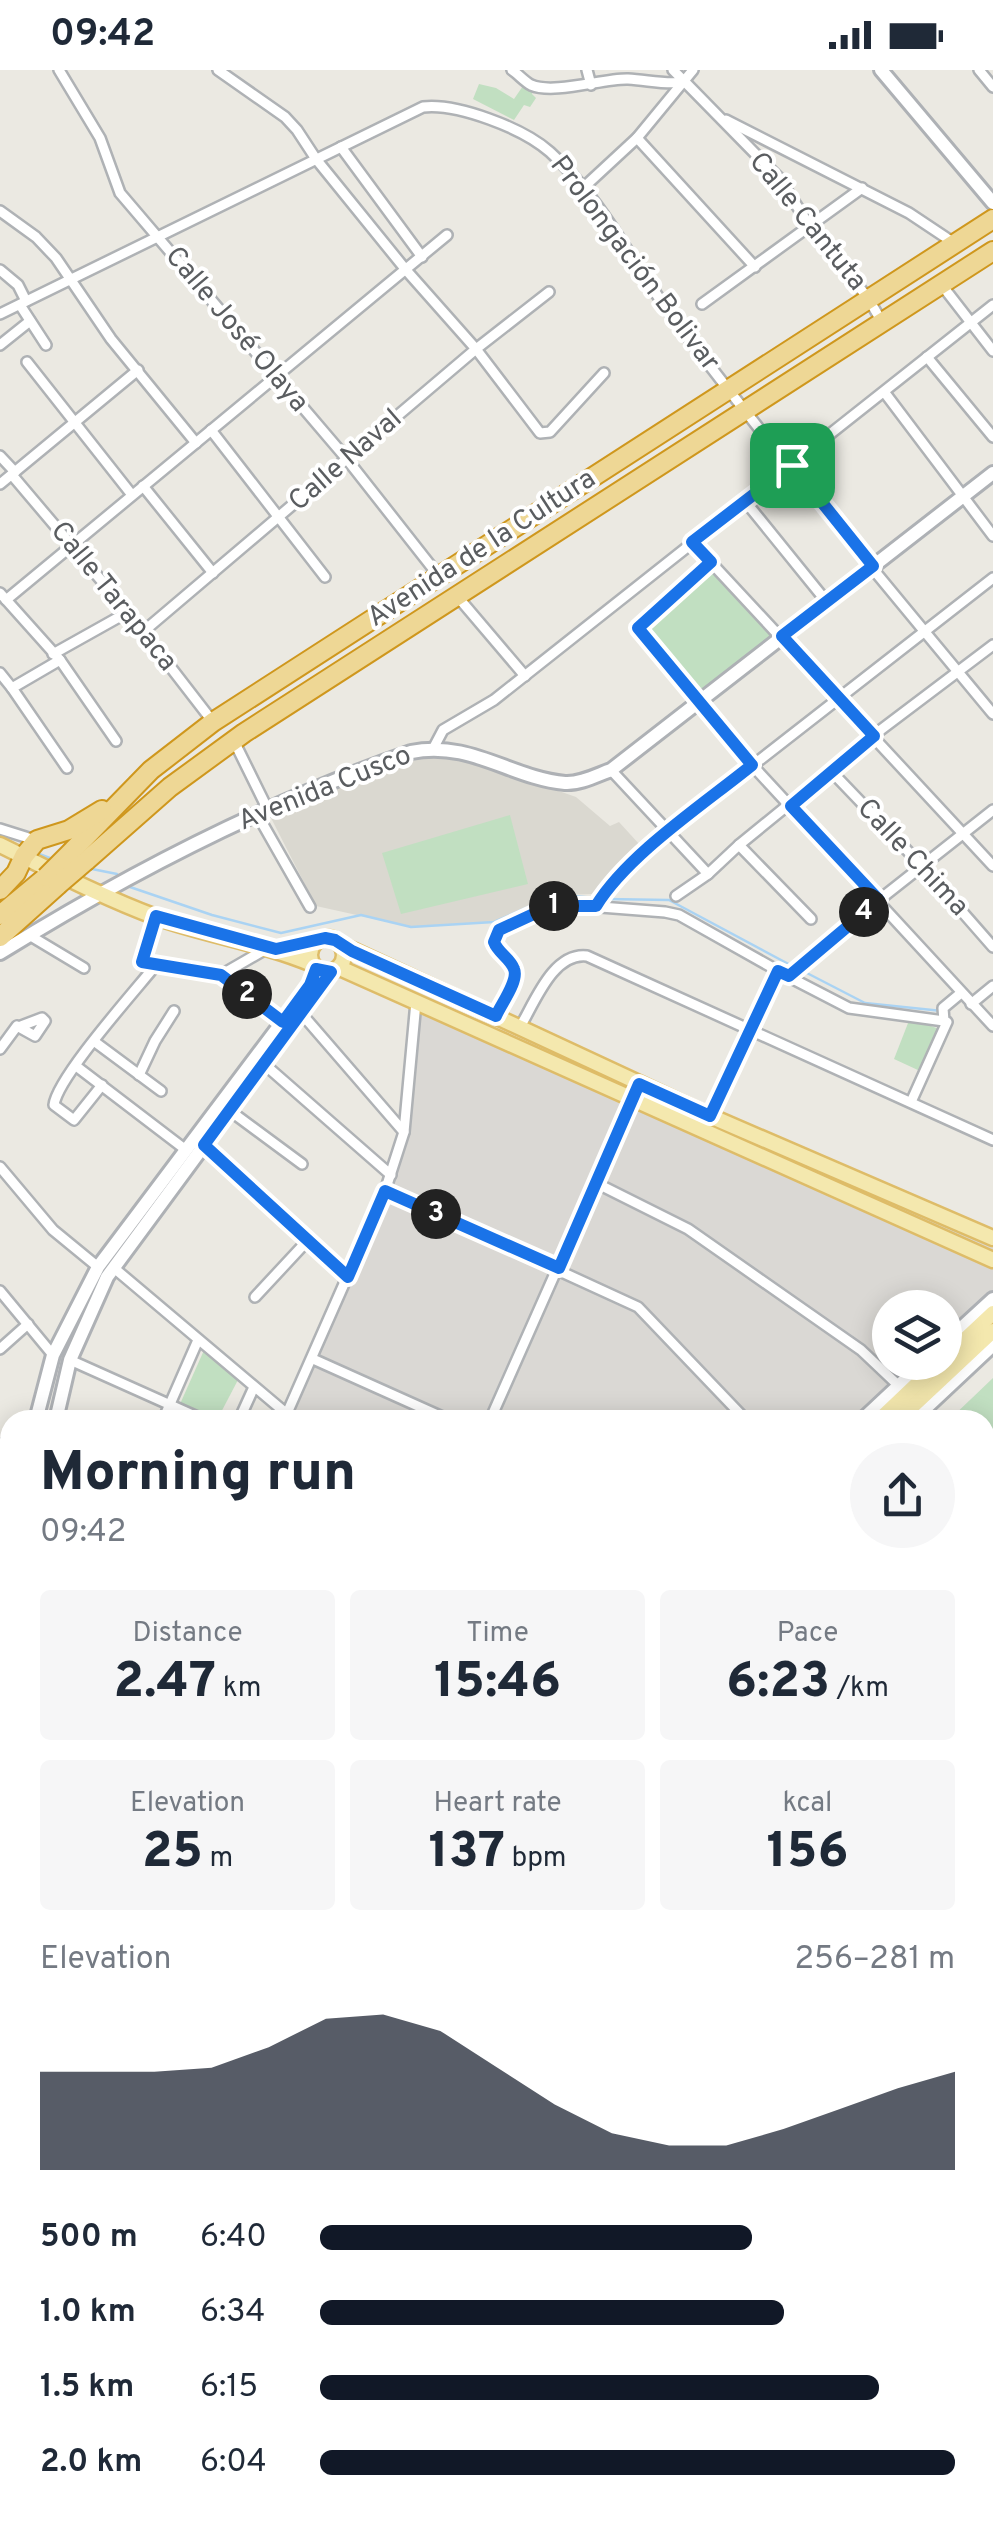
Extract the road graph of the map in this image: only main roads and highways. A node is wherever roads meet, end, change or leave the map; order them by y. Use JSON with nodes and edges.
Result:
{"nodes":[{"id":1,"x":881,"y":70,"type":"edge"},
{"id":2,"x":993,"y":203,"type":"edge"},
{"id":3,"x":993,"y":219,"type":"edge"},
{"id":4,"x":993,"y":252,"type":"edge"},
{"id":5,"x":809,"y":336,"type":"junction"},
{"id":6,"x":825,"y":358,"type":"junction"},
{"id":7,"x":993,"y":473,"type":"edge"},
{"id":8,"x":596,"y":476,"type":"junction"},
{"id":9,"x":610,"y":497,"type":"junction"},
{"id":10,"x":438,"y":576,"type":"junction"},
{"id":11,"x":457,"y":596,"type":"junction"},
{"id":12,"x":370,"y":621,"type":"junction"},
{"id":13,"x":385,"y":643,"type":"junction"},
{"id":14,"x":128,"y":794,"type":"junction"},
{"id":15,"x":0,"y":844,"type":"edge"},
{"id":16,"x":30,"y":848,"type":"junction"},
{"id":17,"x":80,"y":855,"type":"junction"},
{"id":18,"x":49,"y":877,"type":"junction"},
{"id":19,"x":0,"y":890,"type":"edge"},
{"id":20,"x":101,"y":894,"type":"junction"},
{"id":21,"x":0,"y":915,"type":"edge"},
{"id":22,"x":0,"y":936,"type":"edge"},
{"id":23,"x":316,"y":942,"type":"junction"},
{"id":24,"x":342,"y":946,"type":"junction"},
{"id":25,"x":272,"y":948,"type":"junction"},
{"id":26,"x":0,"y":953,"type":"edge"},
{"id":27,"x":325,"y":968,"type":"junction"},
{"id":28,"x":636,"y":1091,"type":"junction"},
{"id":29,"x":993,"y":1238,"type":"edge"},
{"id":30,"x":993,"y":1260,"type":"edge"},
{"id":31,"x":993,"y":1298,"type":"edge"},
{"id":32,"x":993,"y":1313,"type":"edge"},
{"id":33,"x":962,"y":1327,"type":"edge"},
{"id":34,"x":993,"y":1331,"type":"edge"},
{"id":35,"x":962,"y":1342,"type":"edge"},
{"id":36,"x":993,"y":1345,"type":"edge"},
{"id":37,"x":905,"y":1380,"type":"edge"},
{"id":38,"x":928,"y":1380,"type":"edge"},
{"id":39,"x":39,"y":1410,"type":"edge"},
{"id":40,"x":58,"y":1410,"type":"edge"},
{"id":41,"x":876,"y":1410,"type":"edge"},
{"id":42,"x":907,"y":1410,"type":"edge"},
{"id":43,"x":909,"y":1410,"type":"edge"},
{"id":44,"x":910,"y":1410,"type":"edge"}],
"edges":[{"from":1,"to":2,"type":"main road"},
{"from":3,"to":5,"type":"highway","name":"Avenida de la Cultura"},
{"from":4,"to":6,"type":"highway","name":"Avenida de la Cultura"},
{"from":5,"to":6,"type":"highway"},
{"from":5,"to":8,"type":"highway","name":"Avenida de la Cultura"},
{"from":6,"to":9,"type":"highway","name":"Avenida de la Cultura"},
{"from":7,"to":20,"type":"main road","name":"Avenida Cusco"},
{"from":8,"to":9,"type":"highway"},
{"from":8,"to":10,"type":"highway","name":"Avenida de la Cultura"},
{"from":9,"to":11,"type":"highway","name":"Avenida de la Cultura"},
{"from":10,"to":11,"type":"highway"},
{"from":10,"to":12,"type":"highway","name":"Avenida de la Cultura"},
{"from":11,"to":13,"type":"highway","name":"Avenida de la Cultura"},
{"from":12,"to":13,"type":"highway"},
{"from":12,"to":14,"type":"highway","name":"Avenida de la Cultura"},
{"from":13,"to":17,"type":"highway","name":"Avenida de la Cultura"},
{"from":14,"to":16,"type":"highway"},
{"from":14,"to":17,"type":"highway","name":"Avenida de la Cultura"},
{"from":15,"to":16,"type":"main road"},
{"from":16,"to":18,"type":"main road"},
{"from":16,"to":19,"type":"highway"},
{"from":17,"to":18,"type":"highway","name":"Avenida de la Cultura","bridge":true},
{"from":18,"to":20,"type":"main road"},
{"from":18,"to":21,"type":"highway","name":"Avenida de la Cultura"},
{"from":18,"to":22,"type":"highway","name":"Avenida de la Cultura"},
{"from":20,"to":25,"type":"main road"},
{"from":20,"to":26,"type":"main road","name":"Avenida Cusco"},
{"from":23,"to":24,"type":"main road"},
{"from":23,"to":25,"type":"main road"},
{"from":23,"to":27,"type":"main road"},
{"from":24,"to":27,"type":"main road"},
{"from":24,"to":28,"type":"main road"},
{"from":25,"to":27,"type":"main road"},
{"from":27,"to":28,"type":"main road"},
{"from":27,"to":39,"type":"main road"},
{"from":27,"to":40,"type":"main road"},
{"from":28,"to":29,"type":"main road"},
{"from":28,"to":30,"type":"main road"},
{"from":31,"to":33,"type":"main road"},
{"from":32,"to":35,"type":"main road"},
{"from":34,"to":43,"type":"main road"},
{"from":36,"to":44,"type":"main road"},
{"from":37,"to":41,"type":"main road"},
{"from":38,"to":42,"type":"main road"}]}
